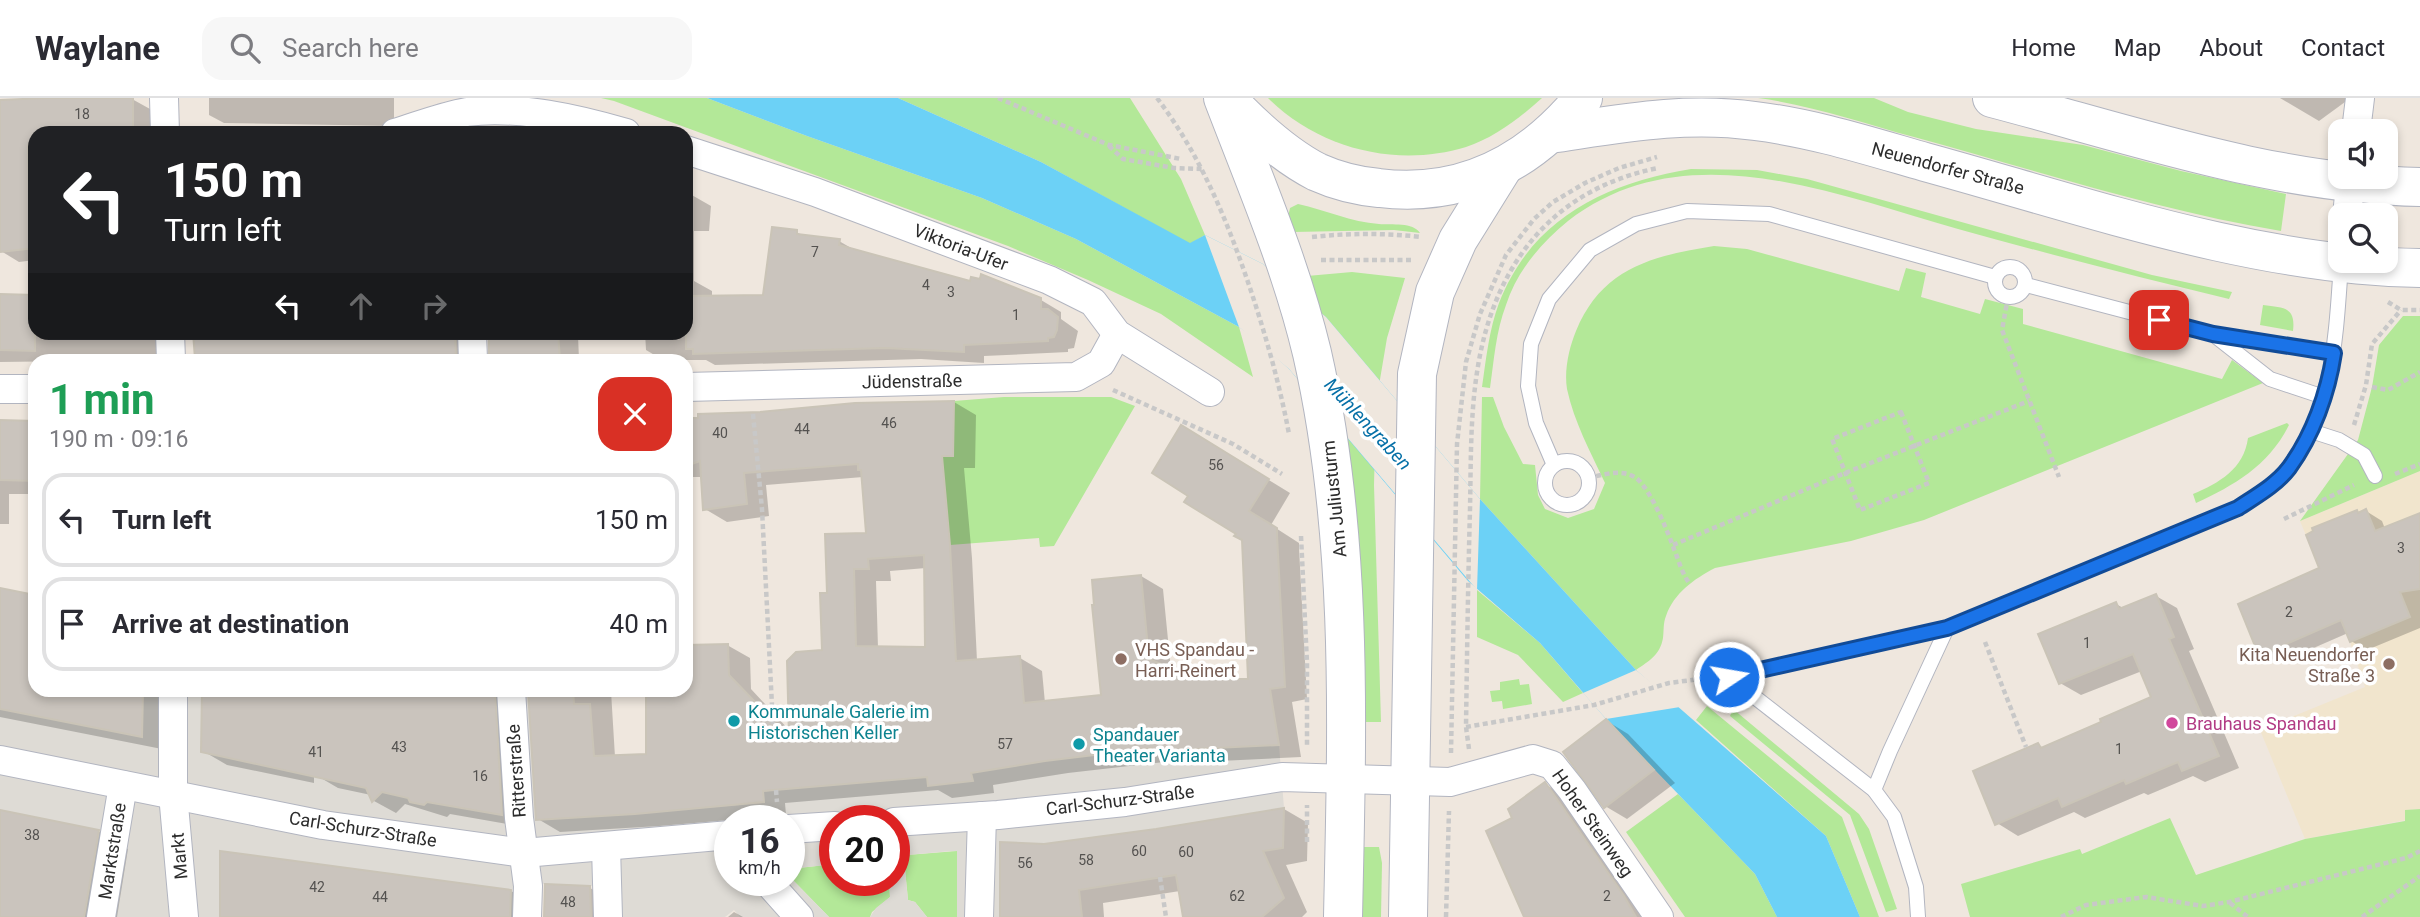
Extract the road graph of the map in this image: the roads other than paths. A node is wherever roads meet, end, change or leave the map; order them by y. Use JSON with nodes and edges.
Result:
{"nodes":[{"id":1,"x":164,"y":98,"type":"edge"},
{"id":2,"x":1225,"y":98,"type":"edge"},
{"id":3,"x":1583,"y":98,"type":"edge"},
{"id":4,"x":1992,"y":98,"type":"edge"},
{"id":5,"x":2360,"y":98,"type":"edge"},
{"id":6,"x":2357,"y":119,"type":"edge"},
{"id":7,"x":467,"y":123,"type":"edge"},
{"id":8,"x":165,"y":126,"type":"edge"},
{"id":9,"x":445,"y":126,"type":"edge"},
{"id":10,"x":601,"y":126,"type":"edge"},
{"id":11,"x":1550,"y":134,"type":"junction"},
{"id":12,"x":693,"y":152,"type":"edge"},
{"id":13,"x":1504,"y":166,"type":"junction"},
{"id":14,"x":2420,"y":187,"type":"edge"},
{"id":15,"x":2350,"y":191,"type":"edge"},
{"id":16,"x":2328,"y":260,"type":"edge"},
{"id":17,"x":2398,"y":266,"type":"edge"},
{"id":18,"x":2420,"y":268,"type":"edge"},
{"id":19,"x":2341,"y":273,"type":"edge"},
{"id":20,"x":1995,"y":277,"type":"junction"},
{"id":21,"x":2026,"y":285,"type":"junction"},
{"id":22,"x":1117,"y":334,"type":"junction"},
{"id":23,"x":2213,"y":334,"type":"junction"},
{"id":24,"x":2334,"y":353,"type":"junction"},
{"id":25,"x":693,"y":387,"type":"edge"},
{"id":26,"x":0,"y":389,"type":"edge"},
{"id":27,"x":28,"y":389,"type":"edge"},
{"id":28,"x":1210,"y":392,"type":"dead end"},
{"id":29,"x":2324,"y":397,"type":"junction"},
{"id":30,"x":2311,"y":431,"type":"junction"},
{"id":31,"x":1555,"y":465,"type":"junction"},
{"id":32,"x":2375,"y":476,"type":"road end"},
{"id":33,"x":1947,"y":628,"type":"junction"},
{"id":34,"x":173,"y":697,"type":"edge"},
{"id":35,"x":511,"y":697,"type":"edge"},
{"id":36,"x":0,"y":760,"type":"edge"},
{"id":37,"x":1346,"y":778,"type":"junction"},
{"id":38,"x":1410,"y":782,"type":"junction"},
{"id":39,"x":123,"y":786,"type":"junction"},
{"id":40,"x":1874,"y":790,"type":"junction"},
{"id":41,"x":173,"y":794,"type":"junction"},
{"id":42,"x":982,"y":816,"type":"junction"},
{"id":43,"x":910,"y":821,"type":"edge"},
{"id":44,"x":714,"y":838,"type":"edge"},
{"id":45,"x":606,"y":847,"type":"junction"},
{"id":46,"x":524,"y":853,"type":"junction"},
{"id":47,"x":780,"y":896,"type":"edge"},
{"id":48,"x":101,"y":917,"type":"edge"},
{"id":49,"x":184,"y":917,"type":"edge"},
{"id":50,"x":527,"y":917,"type":"edge"},
{"id":51,"x":608,"y":917,"type":"edge"},
{"id":52,"x":799,"y":917,"type":"edge"},
{"id":53,"x":979,"y":917,"type":"edge"},
{"id":54,"x":1343,"y":917,"type":"edge"},
{"id":55,"x":1408,"y":917,"type":"edge"},
{"id":56,"x":1658,"y":917,"type":"edge"},
{"id":57,"x":1918,"y":917,"type":"edge"}],
"edges":[{"from":1,"to":8,"type":"street"},
{"from":2,"to":13,"type":"main road"},
{"from":2,"to":37,"type":"main road","name":"Am Juliusturm"},
{"from":3,"to":11,"type":"main road"},
{"from":4,"to":15,"type":"main road"},
{"from":5,"to":6,"type":"street"},
{"from":7,"to":9,"type":"street"},
{"from":7,"to":10,"type":"street"},
{"from":11,"to":13,"type":"main road"},
{"from":11,"to":16,"type":"main road","name":"Neuendorfer Straße"},
{"from":12,"to":22,"type":"street","name":"Viktoria-Ufer"},
{"from":13,"to":38,"type":"main road"},
{"from":14,"to":15,"type":"main road"},
{"from":17,"to":18,"type":"main road","name":"Neuendorfer Straße"},
{"from":19,"to":24,"type":"lane"},
{"from":20,"to":21,"type":"lane"},
{"from":20,"to":21,"type":"lane"},
{"from":20,"to":31,"type":"lane"},
{"from":21,"to":23,"type":"lane"},
{"from":22,"to":25,"type":"street","name":"Jüdenstraße"},
{"from":22,"to":28,"type":"street","name":"Viktoria-Ufer"},
{"from":23,"to":24,"type":"lane"},
{"from":23,"to":29,"type":"lane"},
{"from":24,"to":29,"type":"lane"},
{"from":26,"to":27,"type":"street"},
{"from":29,"to":30,"type":"lane"},
{"from":30,"to":32,"type":"lane"},
{"from":30,"to":33,"type":"lane"},
{"from":31,"to":31,"type":"lane"},
{"from":33,"to":40,"type":"lane"},
{"from":33,"to":40,"type":"lane"},
{"from":34,"to":41,"type":"street","name":"Markt"},
{"from":35,"to":46,"type":"street","name":"Ritterstraße"},
{"from":36,"to":39,"type":"street","name":"Carl-Schurz-Straße"},
{"from":37,"to":38,"type":"street","name":"Hoher Steinweg"},
{"from":37,"to":42,"type":"street","name":"Carl-Schurz-Straße"},
{"from":37,"to":54,"type":"main road","name":"Am Juliusturm"},
{"from":38,"to":55,"type":"main road"},
{"from":38,"to":56,"type":"street","name":"Hoher Steinweg"},
{"from":39,"to":41,"type":"street","name":"Carl-Schurz-Straße"},
{"from":39,"to":48,"type":"street","name":"Marktstraße"},
{"from":40,"to":57,"type":"lane"},
{"from":41,"to":46,"type":"street","name":"Carl-Schurz-Straße"},
{"from":41,"to":49,"type":"street","name":"Markt"},
{"from":42,"to":43,"type":"street","name":"Carl-Schurz-Straße"},
{"from":42,"to":53,"type":"street"},
{"from":44,"to":45,"type":"street","name":"Carl-Schurz-Straße"},
{"from":45,"to":46,"type":"street","name":"Carl-Schurz-Straße"},
{"from":45,"to":51,"type":"street"},
{"from":46,"to":50,"type":"street","name":"Ritterstraße"},
{"from":47,"to":52,"type":"street"}]}
